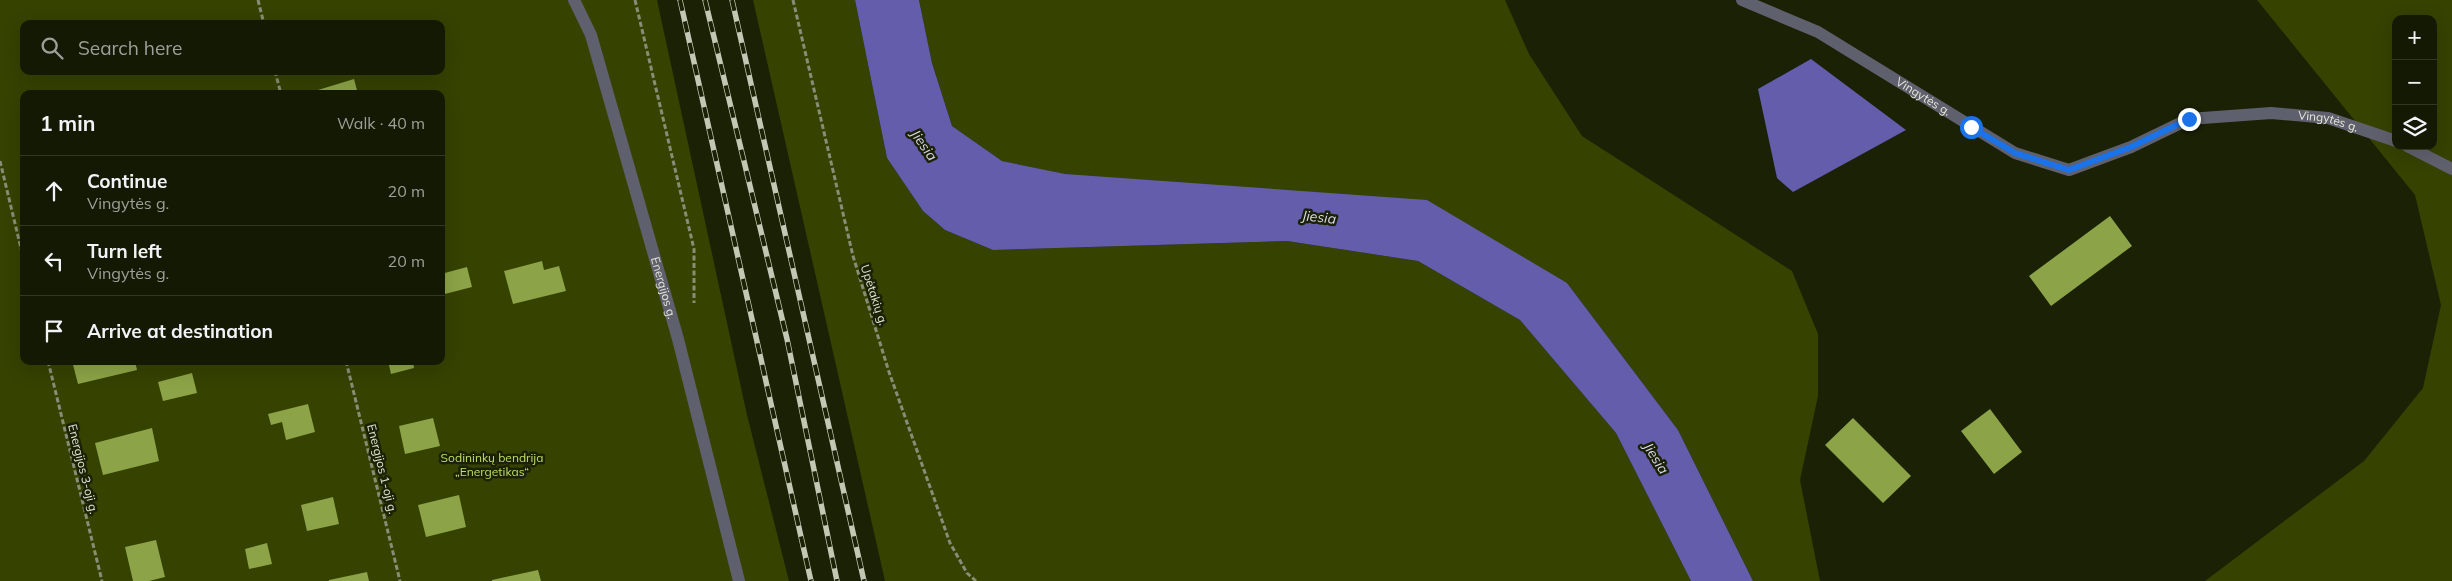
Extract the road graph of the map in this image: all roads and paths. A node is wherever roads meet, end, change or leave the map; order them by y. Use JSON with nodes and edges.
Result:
{"nodes":[{"id":1,"x":258,"y":0,"type":"edge"},
{"id":2,"x":574,"y":0,"type":"edge"},
{"id":3,"x":635,"y":0,"type":"edge"},
{"id":4,"x":793,"y":0,"type":"edge"},
{"id":5,"x":1742,"y":0,"type":"edge"},
{"id":6,"x":263,"y":20,"type":"edge"},
{"id":7,"x":277,"y":75,"type":"edge"},
{"id":8,"x":280,"y":90,"type":"edge"},
{"id":9,"x":2392,"y":140,"type":"edge"},
{"id":10,"x":2415,"y":150,"type":"edge"},
{"id":11,"x":0,"y":161,"type":"edge"},
{"id":12,"x":2452,"y":169,"type":"edge"},
{"id":13,"x":20,"y":244,"type":"edge"},
{"id":14,"x":678,"y":339,"type":"junction"},
{"id":15,"x":49,"y":365,"type":"edge"},
{"id":16,"x":347,"y":365,"type":"edge"},
{"id":17,"x":102,"y":581,"type":"edge"},
{"id":18,"x":400,"y":581,"type":"edge"},
{"id":19,"x":739,"y":581,"type":"edge"},
{"id":20,"x":976,"y":581,"type":"edge"}],
"edges":[{"from":1,"to":6,"type":"path"},
{"from":2,"to":14,"type":"street","name":"Energijos g."},
{"from":3,"to":14,"type":"path"},
{"from":4,"to":20,"type":"path","name":"Upėtakių g."},
{"from":5,"to":9,"type":"street","name":"Vingytės g."},
{"from":7,"to":8,"type":"path"},
{"from":10,"to":12,"type":"street"},
{"from":11,"to":13,"type":"path"},
{"from":14,"to":19,"type":"street","name":"Energijos g."},
{"from":15,"to":17,"type":"path","name":"Energijos 3-oji g."},
{"from":16,"to":18,"type":"path","name":"Energijos 1-oji g."}]}
